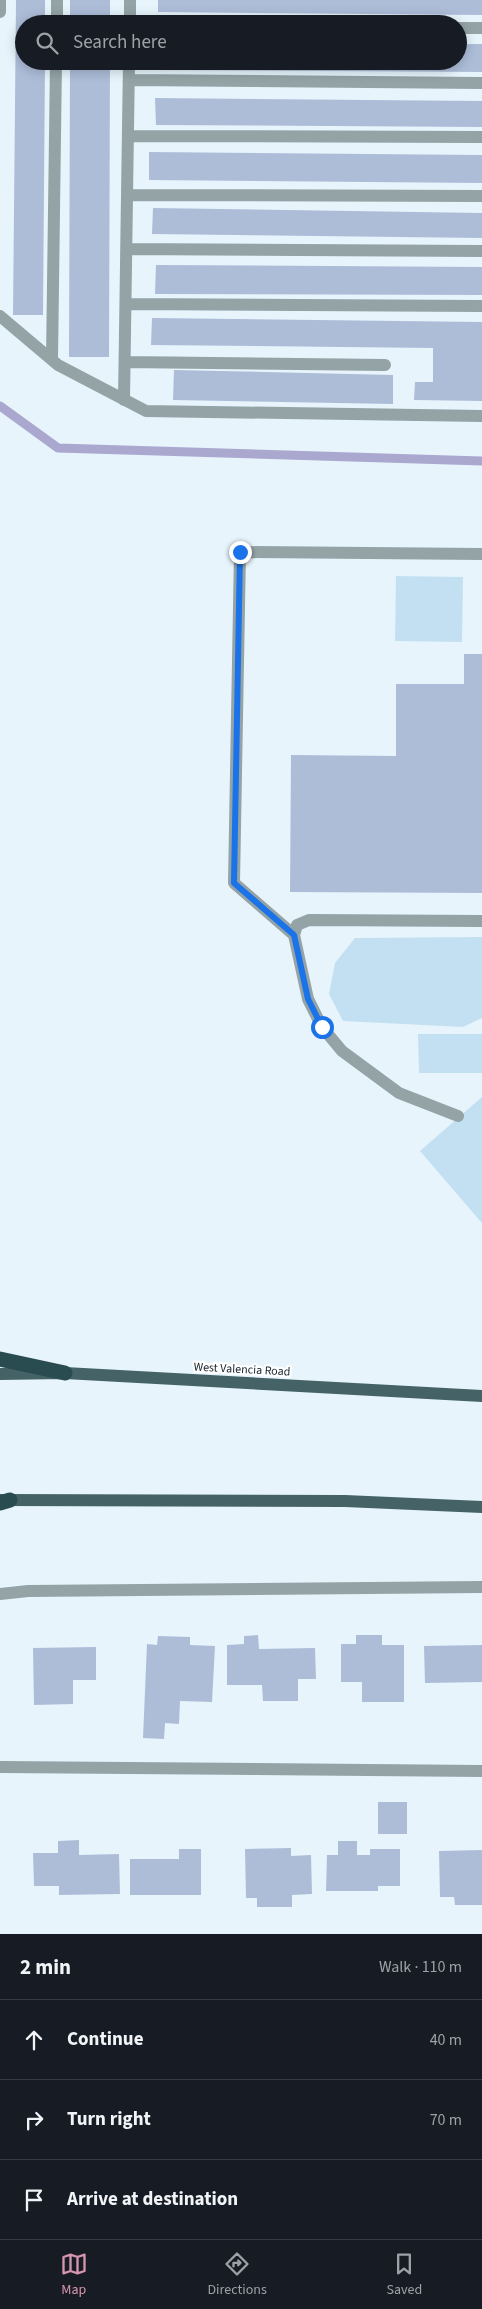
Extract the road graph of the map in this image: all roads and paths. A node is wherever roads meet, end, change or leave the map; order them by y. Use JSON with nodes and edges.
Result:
{"nodes":[{"id":1,"x":0,"y":0,"type":"edge"},
{"id":2,"x":57,"y":0,"type":"edge"},
{"id":3,"x":130,"y":0,"type":"edge"},
{"id":4,"x":0,"y":12,"type":"edge"},
{"id":5,"x":56,"y":15,"type":"edge"},
{"id":6,"x":130,"y":15,"type":"edge"},
{"id":7,"x":467,"y":28,"type":"edge"},
{"id":8,"x":482,"y":28,"type":"edge"},
{"id":9,"x":56,"y":70,"type":"edge"},
{"id":10,"x":130,"y":70,"type":"edge"},
{"id":11,"x":129,"y":80,"type":"junction"},
{"id":12,"x":482,"y":83,"type":"edge"},
{"id":13,"x":128,"y":136,"type":"junction"},
{"id":14,"x":482,"y":138,"type":"edge"},
{"id":15,"x":128,"y":195,"type":"junction"},
{"id":16,"x":482,"y":196,"type":"edge"},
{"id":17,"x":127,"y":249,"type":"junction"},
{"id":18,"x":482,"y":251,"type":"edge"},
{"id":19,"x":126,"y":304,"type":"junction"},
{"id":20,"x":482,"y":306,"type":"edge"},
{"id":21,"x":0,"y":316,"type":"edge"},
{"id":22,"x":52,"y":360,"type":"junction"},
{"id":23,"x":125,"y":362,"type":"junction"},
{"id":24,"x":385,"y":365,"type":"dead end"},
{"id":25,"x":124,"y":400,"type":"junction"},
{"id":26,"x":482,"y":416,"type":"edge"},
{"id":27,"x":482,"y":554,"type":"edge"},
{"id":28,"x":482,"y":921,"type":"edge"},
{"id":29,"x":294,"y":935,"type":"junction"},
{"id":30,"x":458,"y":1116,"type":"dead end"},
{"id":31,"x":0,"y":1359,"type":"edge"},
{"id":32,"x":65,"y":1373,"type":"junction"},
{"id":33,"x":0,"y":1374,"type":"edge"},
{"id":34,"x":482,"y":1396,"type":"edge"},
{"id":35,"x":3,"y":1501,"type":"edge"},
{"id":36,"x":482,"y":1507,"type":"edge"},
{"id":37,"x":482,"y":1587,"type":"edge"},
{"id":38,"x":0,"y":1594,"type":"edge"},
{"id":39,"x":0,"y":1767,"type":"edge"},
{"id":40,"x":482,"y":1771,"type":"edge"}],
"edges":[{"from":1,"to":4,"type":"street"},
{"from":2,"to":5,"type":"street"},
{"from":3,"to":6,"type":"street"},
{"from":7,"to":8,"type":"street"},
{"from":9,"to":22,"type":"street"},
{"from":10,"to":11,"type":"street"},
{"from":11,"to":12,"type":"street"},
{"from":11,"to":13,"type":"street"},
{"from":13,"to":14,"type":"street"},
{"from":13,"to":15,"type":"street"},
{"from":15,"to":16,"type":"street"},
{"from":15,"to":17,"type":"street"},
{"from":17,"to":18,"type":"street"},
{"from":17,"to":19,"type":"street"},
{"from":19,"to":20,"type":"street"},
{"from":19,"to":23,"type":"street"},
{"from":21,"to":22,"type":"street"},
{"from":22,"to":25,"type":"street"},
{"from":23,"to":24,"type":"street"},
{"from":23,"to":25,"type":"street"},
{"from":25,"to":26,"type":"street"},
{"from":27,"to":29,"type":"street"},
{"from":28,"to":29,"type":"street"},
{"from":29,"to":30,"type":"street"},
{"from":31,"to":32,"type":"highway"},
{"from":32,"to":33,"type":"main road","name":"West Valencia Road"},
{"from":32,"to":34,"type":"main road","name":"West Valencia Road"},
{"from":35,"to":36,"type":"main road"},
{"from":37,"to":38,"type":"street"},
{"from":39,"to":40,"type":"street"}]}
